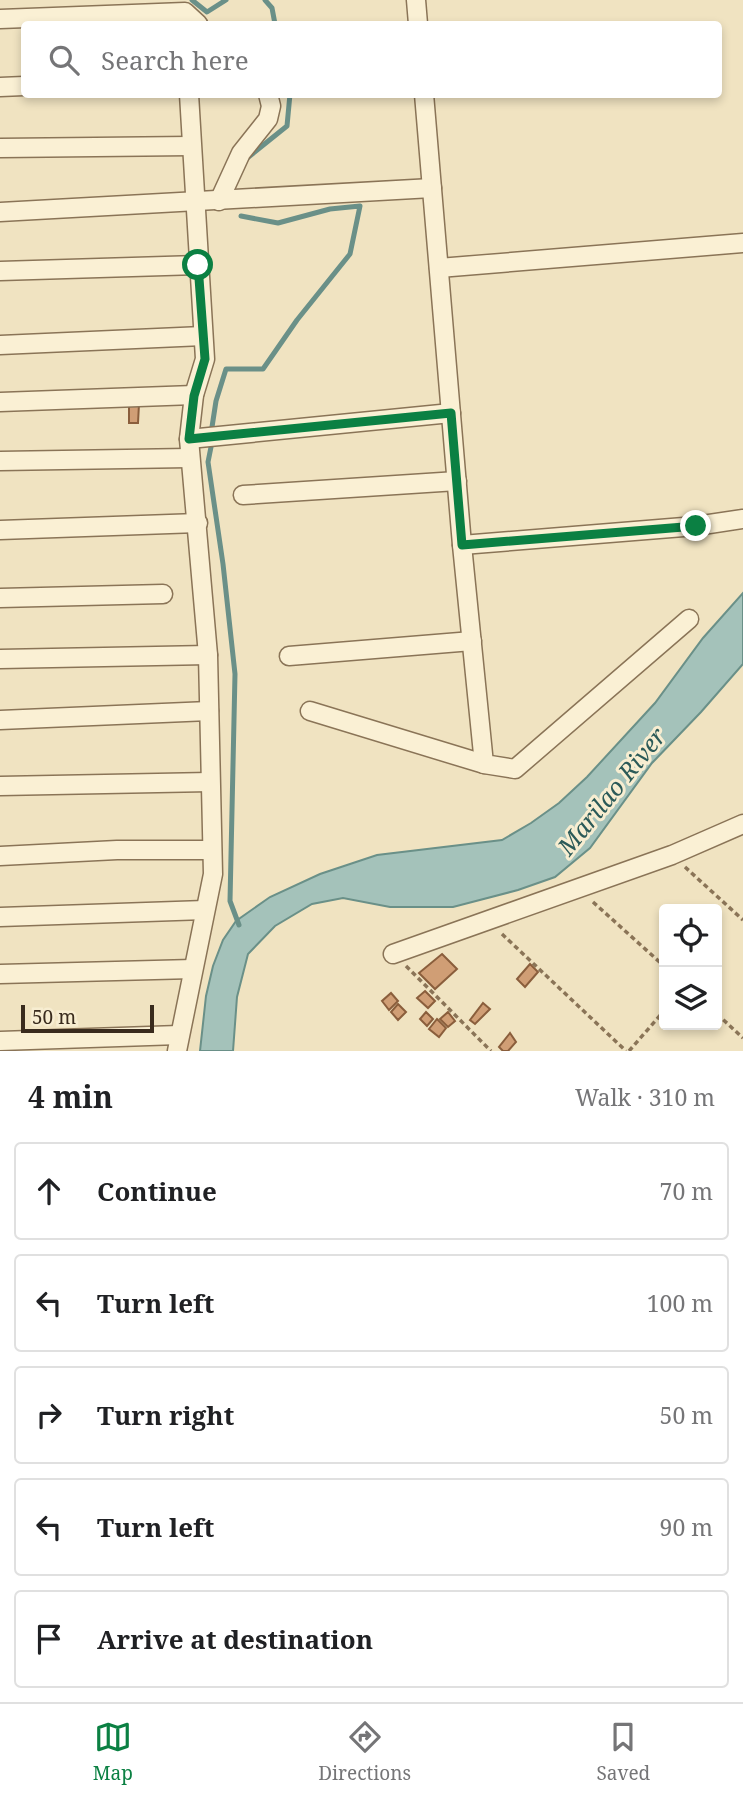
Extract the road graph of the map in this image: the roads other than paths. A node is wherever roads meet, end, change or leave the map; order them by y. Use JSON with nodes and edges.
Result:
{"nodes":[{"id":1,"x":416,"y":0,"type":"edge"},
{"id":2,"x":187,"y":15,"type":"edge"},
{"id":3,"x":0,"y":19,"type":"edge"},
{"id":4,"x":418,"y":21,"type":"edge"},
{"id":5,"x":21,"y":86,"type":"edge"},
{"id":6,"x":0,"y":87,"type":"edge"},
{"id":7,"x":189,"y":98,"type":"edge"},
{"id":8,"x":269,"y":98,"type":"edge"},
{"id":9,"x":424,"y":98,"type":"edge"},
{"id":10,"x":191,"y":146,"type":"junction"},
{"id":11,"x":0,"y":149,"type":"edge"},
{"id":12,"x":432,"y":188,"type":"junction"},
{"id":13,"x":219,"y":201,"type":"junction"},
{"id":14,"x":194,"y":202,"type":"junction"},
{"id":15,"x":0,"y":212,"type":"edge"},
{"id":16,"x":743,"y":243,"type":"edge"},
{"id":17,"x":198,"y":265,"type":"junction"},
{"id":18,"x":439,"y":268,"type":"junction"},
{"id":19,"x":0,"y":271,"type":"edge"},
{"id":20,"x":203,"y":336,"type":"junction"},
{"id":21,"x":0,"y":345,"type":"edge"},
{"id":22,"x":194,"y":396,"type":"junction"},
{"id":23,"x":0,"y":402,"type":"edge"},
{"id":24,"x":451,"y":413,"type":"junction"},
{"id":25,"x":189,"y":439,"type":"junction"},
{"id":26,"x":189,"y":458,"type":"junction"},
{"id":27,"x":0,"y":461,"type":"edge"},
{"id":28,"x":457,"y":481,"type":"junction"},
{"id":29,"x":243,"y":495,"type":"dead end"},
{"id":30,"x":743,"y":519,"type":"edge"},
{"id":31,"x":198,"y":523,"type":"junction"},
{"id":32,"x":0,"y":530,"type":"edge"},
{"id":33,"x":462,"y":545,"type":"junction"},
{"id":34,"x":163,"y":594,"type":"dead end"},
{"id":35,"x":0,"y":598,"type":"edge"},
{"id":36,"x":689,"y":619,"type":"dead end"},
{"id":37,"x":472,"y":641,"type":"junction"},
{"id":38,"x":208,"y":655,"type":"junction"},
{"id":39,"x":289,"y":656,"type":"dead end"},
{"id":40,"x":0,"y":659,"type":"edge"},
{"id":41,"x":310,"y":711,"type":"dead end"},
{"id":42,"x":209,"y":712,"type":"junction"},
{"id":43,"x":0,"y":720,"type":"edge"},
{"id":44,"x":484,"y":764,"type":"junction"},
{"id":45,"x":210,"y":782,"type":"junction"},
{"id":46,"x":0,"y":786,"type":"edge"},
{"id":47,"x":743,"y":824,"type":"edge"},
{"id":48,"x":212,"y":850,"type":"junction"},
{"id":49,"x":0,"y":856,"type":"edge"},
{"id":50,"x":205,"y":910,"type":"junction"},
{"id":51,"x":0,"y":917,"type":"edge"},
{"id":52,"x":393,"y":954,"type":"road end"},
{"id":53,"x":193,"y":969,"type":"junction"},
{"id":54,"x":0,"y":974,"type":"edge"},
{"id":55,"x":0,"y":1041,"type":"edge"},
{"id":56,"x":178,"y":1043,"type":"edge"},
{"id":57,"x":114,"y":1044,"type":"edge"},
{"id":58,"x":52,"y":1045,"type":"edge"}],
"edges":[{"from":1,"to":4,"type":"street"},
{"from":2,"to":3,"type":"street"},
{"from":5,"to":6,"type":"street"},
{"from":7,"to":10,"type":"street"},
{"from":8,"to":13,"type":"street"},
{"from":9,"to":12,"type":"street"},
{"from":10,"to":11,"type":"street"},
{"from":10,"to":14,"type":"street"},
{"from":12,"to":13,"type":"street"},
{"from":12,"to":18,"type":"street"},
{"from":13,"to":14,"type":"street"},
{"from":14,"to":15,"type":"street"},
{"from":14,"to":17,"type":"street"},
{"from":16,"to":18,"type":"street"},
{"from":17,"to":19,"type":"street"},
{"from":17,"to":20,"type":"street"},
{"from":18,"to":24,"type":"street"},
{"from":20,"to":21,"type":"street"},
{"from":20,"to":22,"type":"street"},
{"from":22,"to":23,"type":"street"},
{"from":22,"to":25,"type":"street"},
{"from":24,"to":25,"type":"street"},
{"from":24,"to":28,"type":"street"},
{"from":25,"to":26,"type":"street"},
{"from":26,"to":27,"type":"street"},
{"from":26,"to":31,"type":"street"},
{"from":28,"to":29,"type":"street"},
{"from":28,"to":33,"type":"street"},
{"from":30,"to":33,"type":"street"},
{"from":31,"to":32,"type":"street"},
{"from":31,"to":38,"type":"street"},
{"from":33,"to":37,"type":"street"},
{"from":34,"to":35,"type":"street"},
{"from":36,"to":44,"type":"street"},
{"from":37,"to":39,"type":"street"},
{"from":37,"to":44,"type":"street"},
{"from":38,"to":40,"type":"street"},
{"from":38,"to":42,"type":"street"},
{"from":41,"to":44,"type":"street"},
{"from":42,"to":43,"type":"street"},
{"from":42,"to":45,"type":"street"},
{"from":45,"to":46,"type":"street"},
{"from":45,"to":48,"type":"street"},
{"from":47,"to":52,"type":"street"},
{"from":48,"to":49,"type":"street"},
{"from":48,"to":50,"type":"street"},
{"from":50,"to":51,"type":"street"},
{"from":50,"to":53,"type":"street"},
{"from":53,"to":54,"type":"street"},
{"from":53,"to":56,"type":"street"},
{"from":55,"to":58,"type":"street"},
{"from":56,"to":57,"type":"street"},
{"from":57,"to":58,"type":"street"}]}
